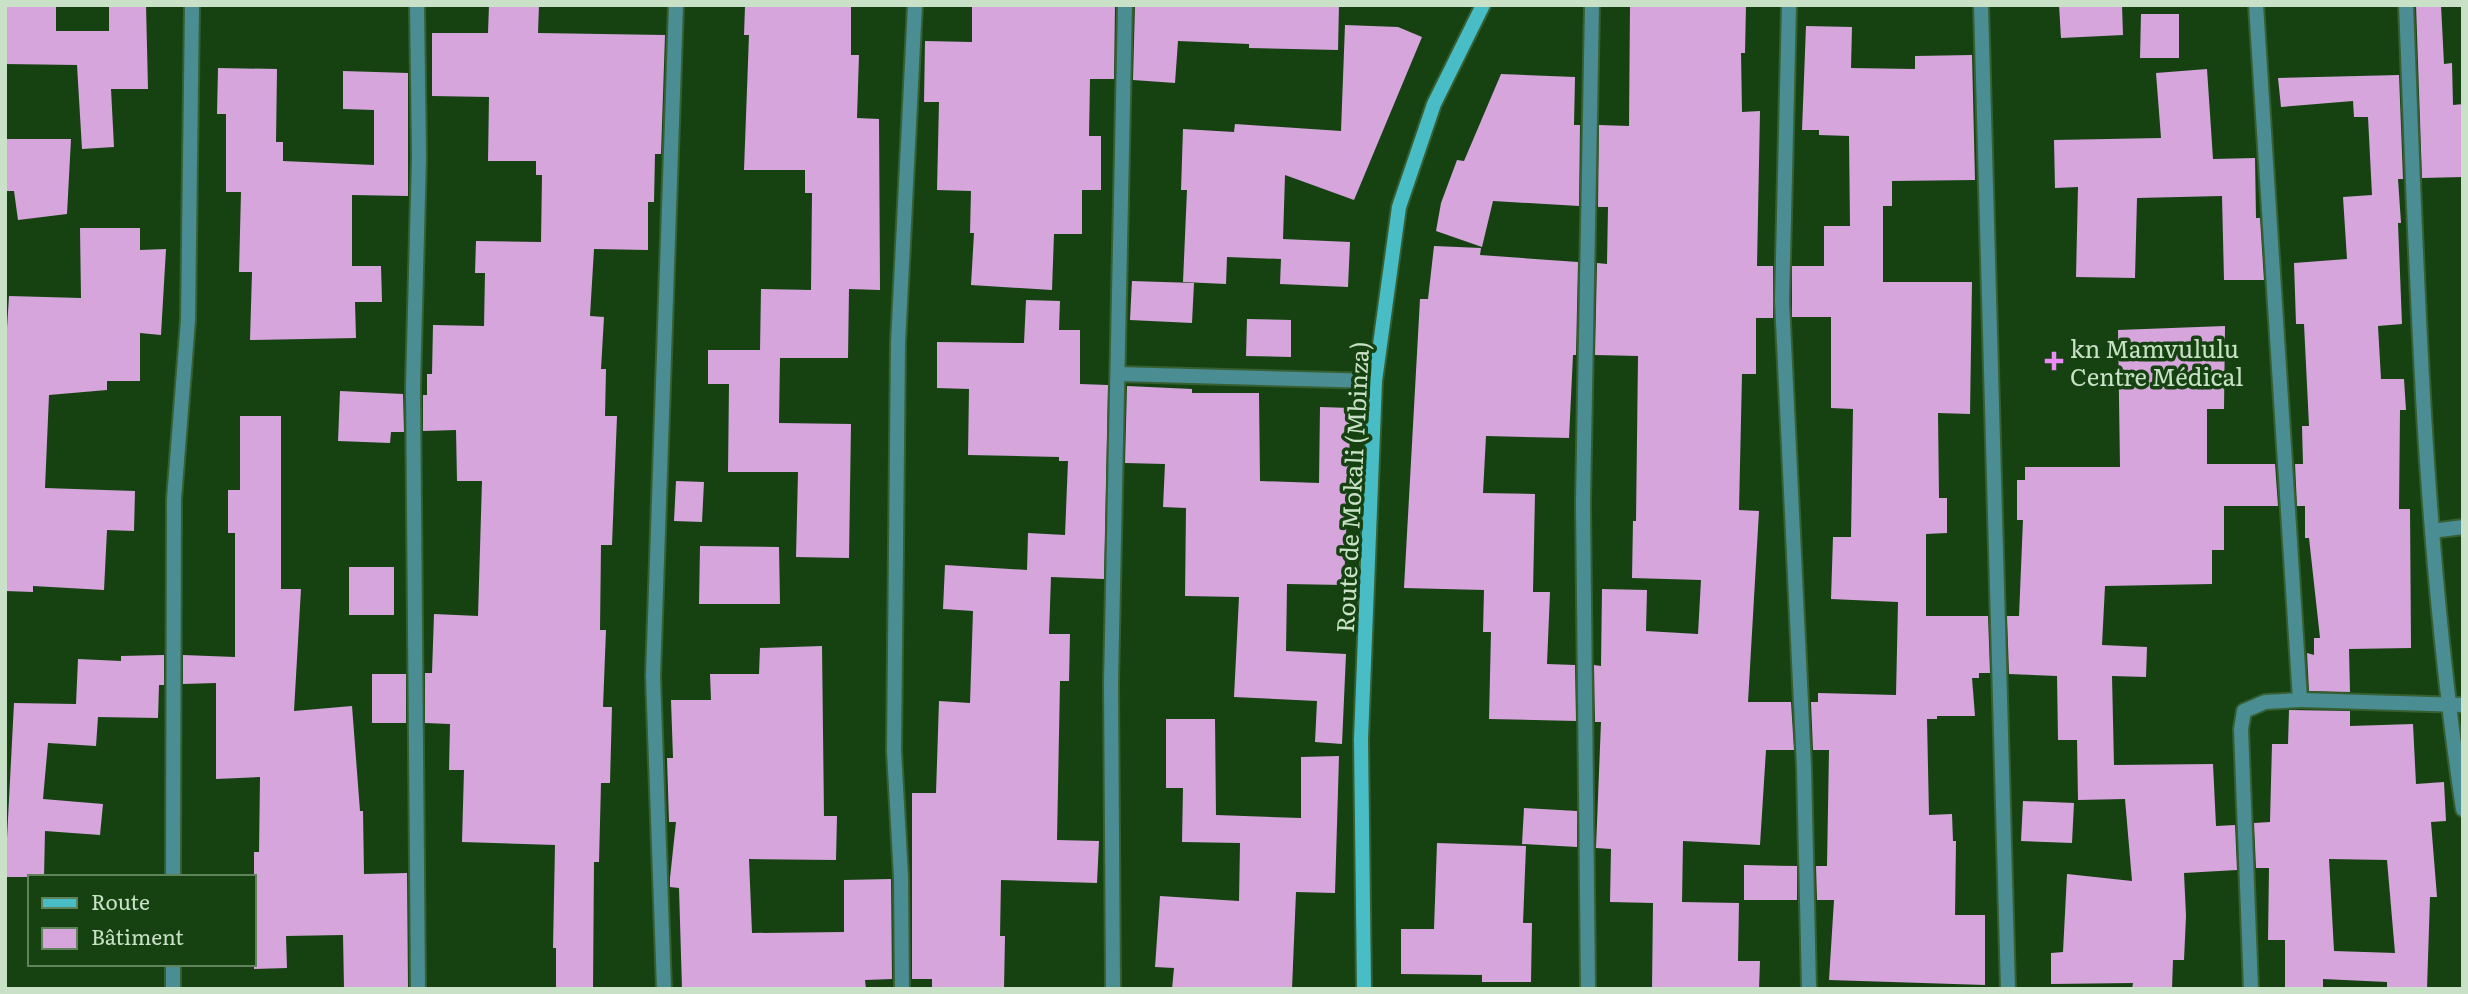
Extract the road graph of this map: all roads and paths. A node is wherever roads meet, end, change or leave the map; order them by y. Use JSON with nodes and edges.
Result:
{"nodes":[{"id":1,"x":192,"y":5,"type":"edge"},
{"id":2,"x":417,"y":5,"type":"edge"},
{"id":3,"x":676,"y":5,"type":"edge"},
{"id":4,"x":915,"y":5,"type":"edge"},
{"id":5,"x":1125,"y":5,"type":"edge"},
{"id":6,"x":1483,"y":5,"type":"edge"},
{"id":7,"x":1592,"y":5,"type":"edge"},
{"id":8,"x":1789,"y":5,"type":"edge"},
{"id":9,"x":1981,"y":5,"type":"edge"},
{"id":10,"x":2256,"y":5,"type":"edge"},
{"id":11,"x":2406,"y":5,"type":"edge"},
{"id":12,"x":1118,"y":374,"type":"junction"},
{"id":13,"x":1375,"y":381,"type":"junction"},
{"id":14,"x":2463,"y":527,"type":"edge"},
{"id":15,"x":2432,"y":531,"type":"junction"},
{"id":16,"x":2300,"y":700,"type":"junction"},
{"id":17,"x":2447,"y":705,"type":"junction"},
{"id":18,"x":2463,"y":705,"type":"edge"},
{"id":19,"x":2463,"y":809,"type":"edge"},
{"id":20,"x":173,"y":875,"type":"edge"},
{"id":21,"x":173,"y":966,"type":"edge"},
{"id":22,"x":173,"y":989,"type":"edge"},
{"id":23,"x":418,"y":989,"type":"edge"},
{"id":24,"x":664,"y":989,"type":"edge"},
{"id":25,"x":902,"y":989,"type":"edge"},
{"id":26,"x":1113,"y":989,"type":"edge"},
{"id":27,"x":1364,"y":989,"type":"edge"},
{"id":28,"x":1588,"y":989,"type":"edge"},
{"id":29,"x":1809,"y":989,"type":"edge"},
{"id":30,"x":2008,"y":989,"type":"edge"},
{"id":31,"x":2251,"y":989,"type":"edge"}],
"edges":[{"from":1,"to":20,"type":"street"},
{"from":2,"to":23,"type":"street"},
{"from":3,"to":24,"type":"street"},
{"from":4,"to":25,"type":"street"},
{"from":5,"to":12,"type":"street"},
{"from":6,"to":13,"type":"street","name":"Route de Mokali (Mbinza)"},
{"from":7,"to":28,"type":"street"},
{"from":8,"to":29,"type":"street"},
{"from":9,"to":30,"type":"street"},
{"from":10,"to":16,"type":"street"},
{"from":11,"to":15,"type":"street"},
{"from":12,"to":13,"type":"street"},
{"from":12,"to":26,"type":"street"},
{"from":13,"to":27,"type":"street","name":"Route de Mokali (Mbinza)"},
{"from":14,"to":15,"type":"street"},
{"from":15,"to":17,"type":"street"},
{"from":16,"to":17,"type":"street"},
{"from":16,"to":31,"type":"street"},
{"from":17,"to":18,"type":"street"},
{"from":17,"to":19,"type":"street"},
{"from":21,"to":22,"type":"street"}]}
